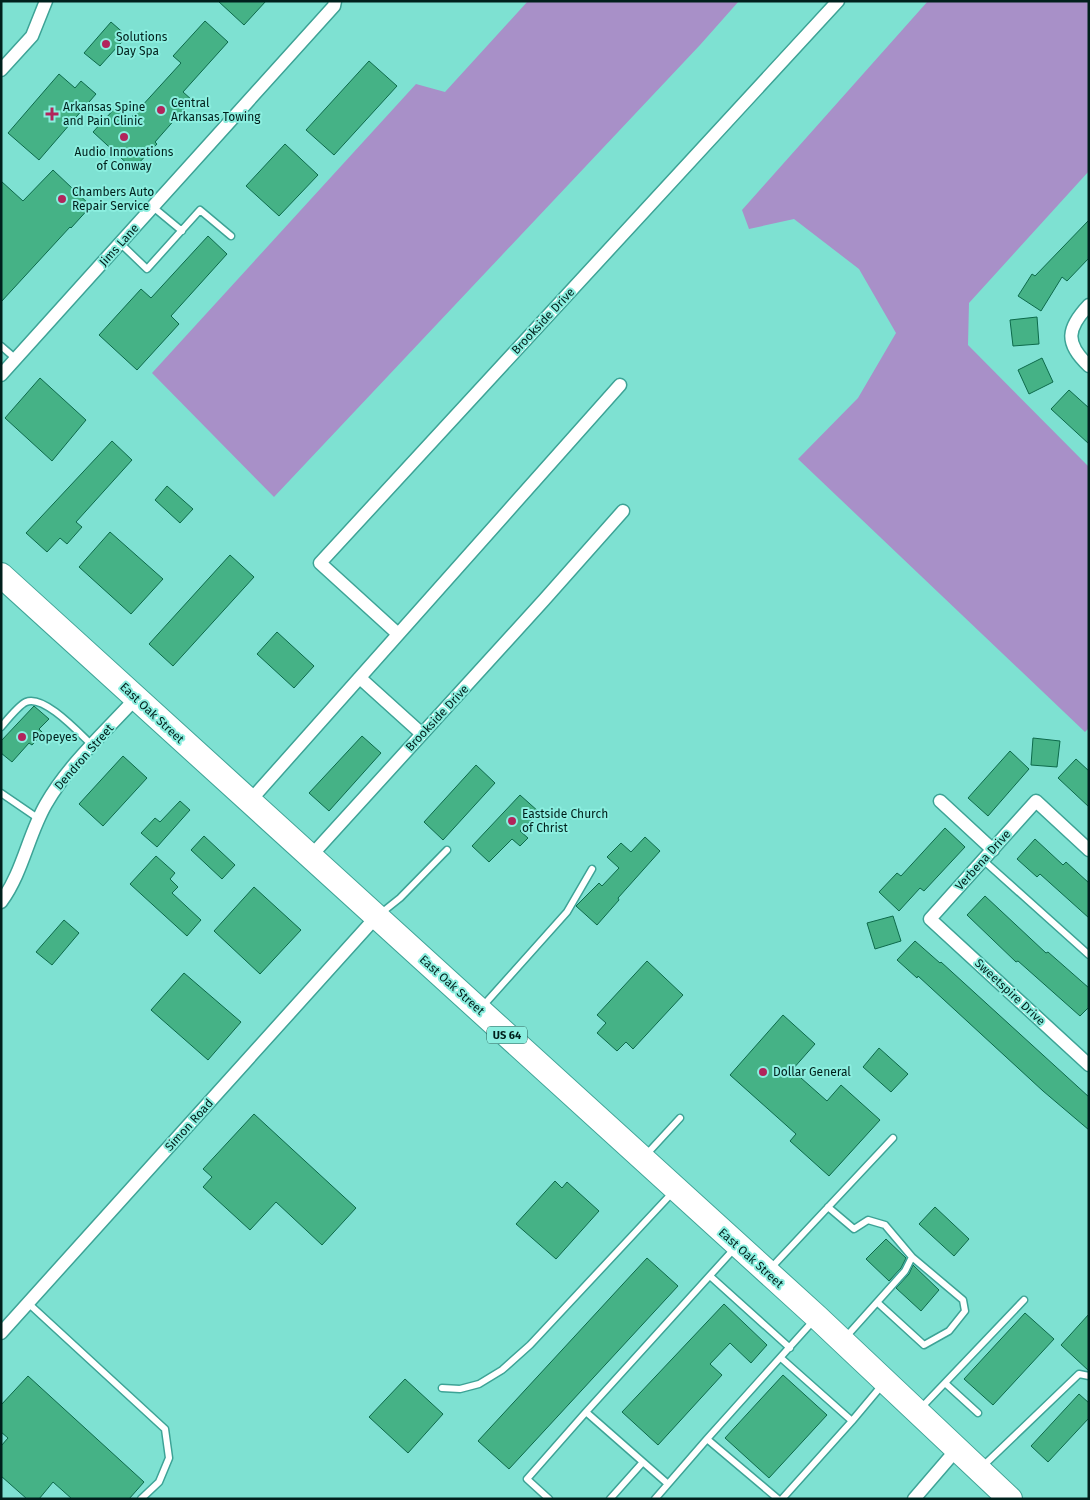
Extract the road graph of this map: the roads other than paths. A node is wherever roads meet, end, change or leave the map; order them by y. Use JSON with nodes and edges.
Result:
{"nodes":[{"id":1,"x":46,"y":1,"type":"edge"},
{"id":2,"x":335,"y":1,"type":"edge"},
{"id":3,"x":838,"y":1,"type":"edge"},
{"id":4,"x":1,"y":70,"type":"edge"},
{"id":5,"x":153,"y":207,"type":"junction"},
{"id":6,"x":182,"y":231,"type":"junction"},
{"id":7,"x":231,"y":236,"type":"dead end"},
{"id":8,"x":120,"y":244,"type":"junction"},
{"id":9,"x":1089,"y":305,"type":"edge"},
{"id":10,"x":1,"y":346,"type":"edge"},
{"id":11,"x":16,"y":359,"type":"junction"},
{"id":12,"x":1089,"y":366,"type":"edge"},
{"id":13,"x":1,"y":375,"type":"edge"},
{"id":14,"x":620,"y":385,"type":"dead end"},
{"id":15,"x":623,"y":510,"type":"dead end"},
{"id":16,"x":1,"y":575,"type":"edge"},
{"id":17,"x":398,"y":634,"type":"junction"},
{"id":18,"x":360,"y":678,"type":"junction"},
{"id":19,"x":136,"y":698,"type":"junction"},
{"id":20,"x":1,"y":727,"type":"edge"},
{"id":21,"x":422,"y":734,"type":"junction"},
{"id":22,"x":92,"y":745,"type":"junction"},
{"id":23,"x":1,"y":793,"type":"edge"},
{"id":24,"x":940,"y":801,"type":"dead end"},
{"id":25,"x":249,"y":802,"type":"junction"},
{"id":26,"x":39,"y":819,"type":"junction"},
{"id":27,"x":447,"y":850,"type":"dead end"},
{"id":28,"x":993,"y":850,"type":"junction"},
{"id":29,"x":1089,"y":850,"type":"edge"},
{"id":30,"x":310,"y":857,"type":"junction"},
{"id":31,"x":983,"y":860,"type":"junction"},
{"id":32,"x":592,"y":869,"type":"dead end"},
{"id":33,"x":1,"y":902,"type":"edge"},
{"id":34,"x":377,"y":916,"type":"junction"},
{"id":35,"x":930,"y":919,"type":"joint"},
{"id":36,"x":1089,"y":955,"type":"edge"},
{"id":37,"x":480,"y":1010,"type":"junction"},
{"id":38,"x":1089,"y":1065,"type":"edge"},
{"id":39,"x":680,"y":1118,"type":"dead end"},
{"id":40,"x":893,"y":1138,"type":"dead end"},
{"id":41,"x":643,"y":1159,"type":"junction"},
{"id":42,"x":676,"y":1189,"type":"junction"},
{"id":43,"x":828,"y":1207,"type":"junction"},
{"id":44,"x":737,"y":1246,"type":"junction"},
{"id":45,"x":912,"y":1257,"type":"junction"},
{"id":46,"x":767,"y":1272,"type":"junction"},
{"id":47,"x":710,"y":1276,"type":"junction"},
{"id":48,"x":1024,"y":1300,"type":"dead end"},
{"id":49,"x":878,"y":1302,"type":"junction"},
{"id":50,"x":28,"y":1303,"type":"junction"},
{"id":51,"x":817,"y":1317,"type":"junction"},
{"id":52,"x":1,"y":1333,"type":"edge"},
{"id":53,"x":842,"y":1342,"type":"junction"},
{"id":54,"x":790,"y":1348,"type":"junction"},
{"id":55,"x":781,"y":1358,"type":"junction"},
{"id":56,"x":1089,"y":1376,"type":"edge"},
{"id":57,"x":885,"y":1382,"type":"junction"},
{"id":58,"x":945,"y":1383,"type":"junction"},
{"id":59,"x":442,"y":1388,"type":"dead end"},
{"id":60,"x":586,"y":1412,"type":"junction"},
{"id":61,"x":918,"y":1412,"type":"junction"},
{"id":62,"x":978,"y":1413,"type":"dead end"},
{"id":63,"x":852,"y":1421,"type":"junction"},
{"id":64,"x":707,"y":1439,"type":"junction"},
{"id":65,"x":957,"y":1449,"type":"junction"},
{"id":66,"x":643,"y":1462,"type":"junction"},
{"id":67,"x":980,"y":1470,"type":"junction"},
{"id":68,"x":668,"y":1484,"type":"junction"},
{"id":69,"x":1009,"y":1498,"type":"edge"},
{"id":70,"x":141,"y":1499,"type":"edge"},
{"id":71,"x":549,"y":1499,"type":"edge"},
{"id":72,"x":610,"y":1499,"type":"edge"},
{"id":73,"x":655,"y":1499,"type":"edge"},
{"id":74,"x":778,"y":1499,"type":"edge"},
{"id":75,"x":782,"y":1499,"type":"edge"},
{"id":76,"x":914,"y":1499,"type":"edge"}],
"edges":[{"from":1,"to":4,"type":"street"},
{"from":2,"to":5,"type":"street","name":"Jims Lane"},
{"from":3,"to":17,"type":"street","name":"Brookside Drive"},
{"from":5,"to":6,"type":"lane"},
{"from":5,"to":8,"type":"street","name":"Jims Lane"},
{"from":6,"to":7,"type":"lane"},
{"from":6,"to":8,"type":"lane"},
{"from":8,"to":11,"type":"street","name":"Jims Lane"},
{"from":9,"to":12,"type":"street"},
{"from":10,"to":11,"type":"lane"},
{"from":11,"to":13,"type":"street","name":"Jims Lane"},
{"from":14,"to":17,"type":"street"},
{"from":15,"to":21,"type":"street","name":"Brookside Drive"},
{"from":16,"to":19,"type":"highway","name":"East Oak Street","number":"US 64"},
{"from":17,"to":18,"type":"street"},
{"from":18,"to":21,"type":"street"},
{"from":18,"to":25,"type":"street"},
{"from":19,"to":22,"type":"street","name":"Dendron Street"},
{"from":19,"to":25,"type":"highway","name":"East Oak Street","number":"US 64"},
{"from":20,"to":22,"type":"lane"},
{"from":21,"to":30,"type":"street","name":"Brookside Drive"},
{"from":22,"to":26,"type":"street","name":"Dendron Street"},
{"from":23,"to":26,"type":"lane"},
{"from":24,"to":28,"type":"street"},
{"from":25,"to":30,"type":"highway","name":"East Oak Street","number":"US 64"},
{"from":26,"to":33,"type":"street","name":"Dendron Street"},
{"from":27,"to":34,"type":"lane"},
{"from":28,"to":29,"type":"street","name":"Verbena Drive"},
{"from":28,"to":31,"type":"street","name":"Verbena Drive"},
{"from":30,"to":34,"type":"highway","name":"East Oak Street","number":"US 64"},
{"from":31,"to":35,"type":"street","name":"Verbena Drive"},
{"from":31,"to":36,"type":"lane"},
{"from":32,"to":37,"type":"lane"},
{"from":34,"to":37,"type":"highway","name":"East Oak Street","number":"US 64"},
{"from":34,"to":50,"type":"street","name":"Simon Road"},
{"from":35,"to":38,"type":"street","name":"Sweetspire Drive"},
{"from":37,"to":41,"type":"highway","name":"East Oak Street","number":"US 64"},
{"from":39,"to":41,"type":"lane"},
{"from":40,"to":43,"type":"lane"},
{"from":41,"to":42,"type":"highway","name":"East Oak Street","number":"US 64"},
{"from":42,"to":44,"type":"highway","name":"East Oak Street","number":"US 64"},
{"from":42,"to":59,"type":"lane"},
{"from":43,"to":45,"type":"lane"},
{"from":43,"to":46,"type":"lane"},
{"from":44,"to":46,"type":"highway","name":"East Oak Street","number":"US 64"},
{"from":44,"to":47,"type":"lane"},
{"from":45,"to":49,"type":"lane"},
{"from":45,"to":49,"type":"lane"},
{"from":46,"to":51,"type":"highway","name":"East Oak Street","number":"US 64"},
{"from":47,"to":54,"type":"lane"},
{"from":47,"to":60,"type":"lane"},
{"from":48,"to":58,"type":"lane"},
{"from":49,"to":53,"type":"lane"},
{"from":50,"to":52,"type":"street","name":"Simon Road"},
{"from":50,"to":70,"type":"lane"},
{"from":51,"to":53,"type":"highway","name":"East Oak Street","number":"US 64"},
{"from":51,"to":54,"type":"lane"},
{"from":53,"to":57,"type":"highway","name":"East Oak Street","number":"US 64"},
{"from":54,"to":55,"type":"lane"},
{"from":55,"to":63,"type":"lane"},
{"from":55,"to":64,"type":"lane"},
{"from":56,"to":67,"type":"lane"},
{"from":57,"to":61,"type":"highway","name":"East Oak Street","number":"US 64"},
{"from":57,"to":63,"type":"lane"},
{"from":58,"to":61,"type":"lane"},
{"from":58,"to":62,"type":"lane"},
{"from":60,"to":66,"type":"lane"},
{"from":60,"to":71,"type":"lane"},
{"from":61,"to":65,"type":"highway","name":"East Oak Street","number":"US 64"},
{"from":63,"to":75,"type":"lane"},
{"from":64,"to":68,"type":"lane"},
{"from":64,"to":74,"type":"lane"},
{"from":65,"to":67,"type":"highway","name":"East Oak Street","number":"US 64"},
{"from":65,"to":76,"type":"street"},
{"from":66,"to":68,"type":"lane"},
{"from":66,"to":72,"type":"lane"},
{"from":67,"to":69,"type":"highway","name":"East Oak Street","number":"US 64"},
{"from":68,"to":73,"type":"lane"}]}
